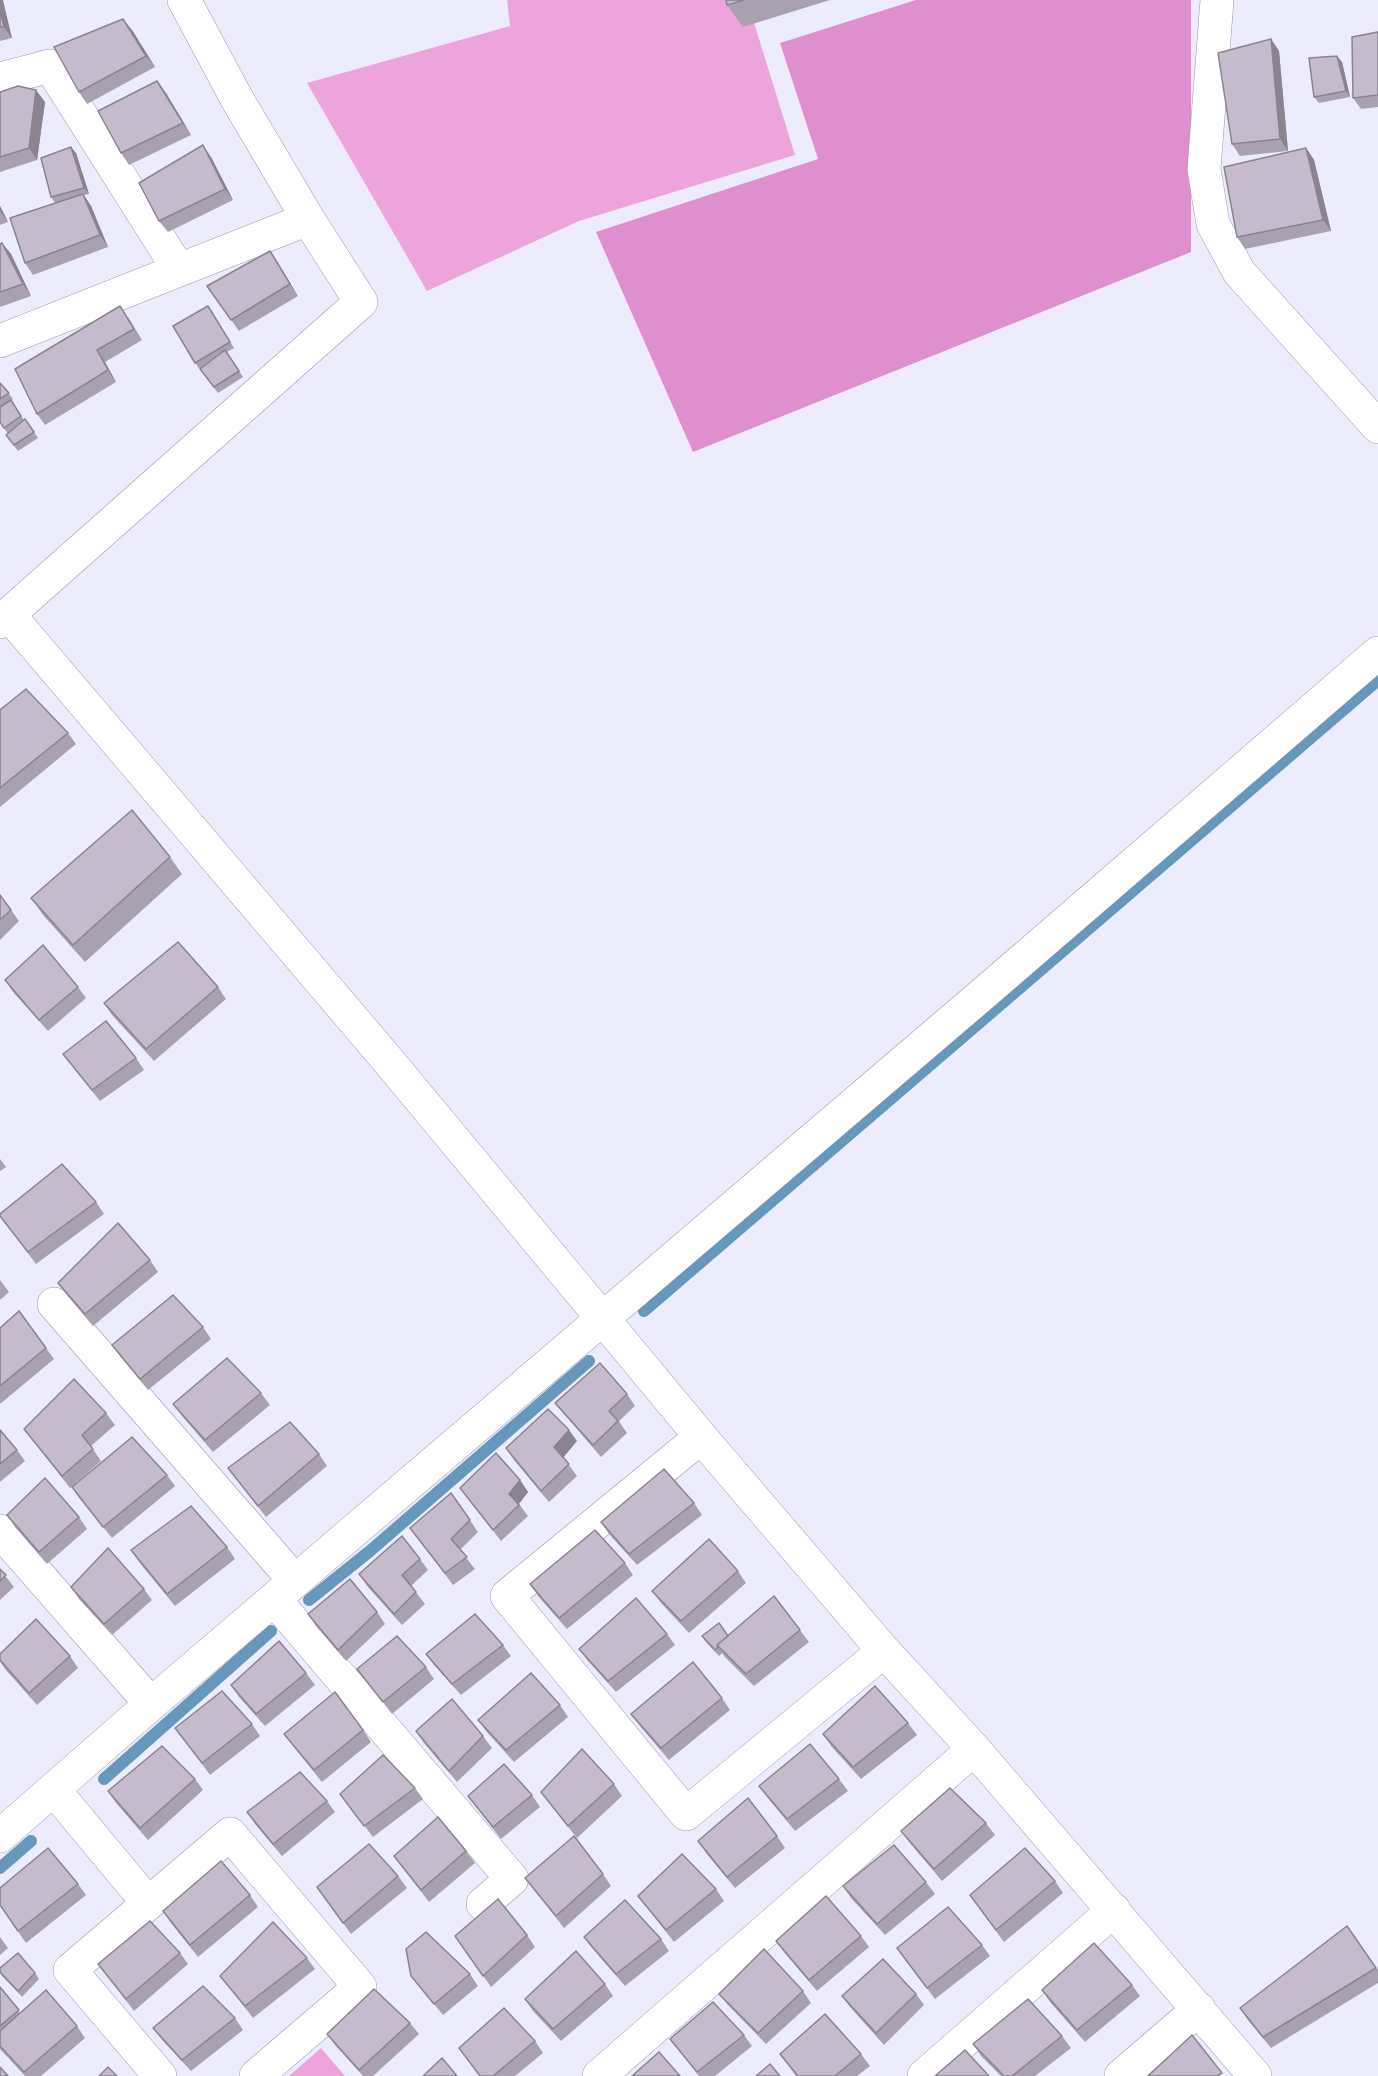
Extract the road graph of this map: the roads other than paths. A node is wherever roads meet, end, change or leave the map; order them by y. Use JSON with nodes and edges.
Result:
{"nodes":[{"id":1,"x":184,"y":0,"type":"edge"},
{"id":2,"x":1217,"y":0,"type":"edge"},
{"id":3,"x":0,"y":79,"type":"edge"},
{"id":4,"x":308,"y":219,"type":"junction"},
{"id":5,"x":179,"y":270,"type":"junction"},
{"id":6,"x":0,"y":341,"type":"edge"},
{"id":7,"x":1378,"y":427,"type":"edge"},
{"id":8,"x":4,"y":619,"type":"edge"},
{"id":9,"x":1378,"y":653,"type":"edge"},
{"id":10,"x":54,"y":1304,"type":"dead end"},
{"id":11,"x":604,"y":1317,"type":"junction"},
{"id":12,"x":701,"y":1437,"type":"junction"},
{"id":13,"x":0,"y":1531,"type":"edge"},
{"id":14,"x":285,"y":1590,"type":"junction"},
{"id":15,"x":884,"y":1651,"type":"junction"},
{"id":16,"x":151,"y":1704,"type":"junction"},
{"id":17,"x":974,"y":1749,"type":"junction"},
{"id":18,"x":54,"y":1790,"type":"junction"},
{"id":19,"x":0,"y":1836,"type":"edge"},
{"id":20,"x":148,"y":1903,"type":"junction"},
{"id":21,"x":483,"y":1904,"type":"dead end"},
{"id":22,"x":1114,"y":1910,"type":"junction"},
{"id":23,"x":1199,"y":2009,"type":"junction"},
{"id":24,"x":159,"y":2076,"type":"edge"},
{"id":25,"x":256,"y":2076,"type":"edge"},
{"id":26,"x":599,"y":2076,"type":"edge"},
{"id":27,"x":924,"y":2076,"type":"edge"},
{"id":28,"x":1121,"y":2076,"type":"edge"},
{"id":29,"x":1255,"y":2076,"type":"edge"}],
"edges":[{"from":1,"to":4,"type":"street"},
{"from":2,"to":7,"type":"street"},
{"from":3,"to":5,"type":"street"},
{"from":4,"to":5,"type":"street"},
{"from":4,"to":8,"type":"street"},
{"from":5,"to":6,"type":"street"},
{"from":8,"to":11,"type":"street"},
{"from":9,"to":11,"type":"street"},
{"from":10,"to":14,"type":"street"},
{"from":11,"to":12,"type":"street"},
{"from":11,"to":14,"type":"street"},
{"from":12,"to":15,"type":"street"},
{"from":12,"to":15,"type":"street"},
{"from":13,"to":16,"type":"street"},
{"from":14,"to":16,"type":"street"},
{"from":14,"to":21,"type":"street"},
{"from":15,"to":17,"type":"street"},
{"from":16,"to":18,"type":"street"},
{"from":17,"to":22,"type":"street"},
{"from":17,"to":26,"type":"street"},
{"from":18,"to":19,"type":"street"},
{"from":18,"to":20,"type":"street"},
{"from":20,"to":24,"type":"street"},
{"from":20,"to":25,"type":"street"},
{"from":22,"to":23,"type":"street"},
{"from":22,"to":27,"type":"street"},
{"from":23,"to":28,"type":"street"},
{"from":23,"to":29,"type":"street"}]}
